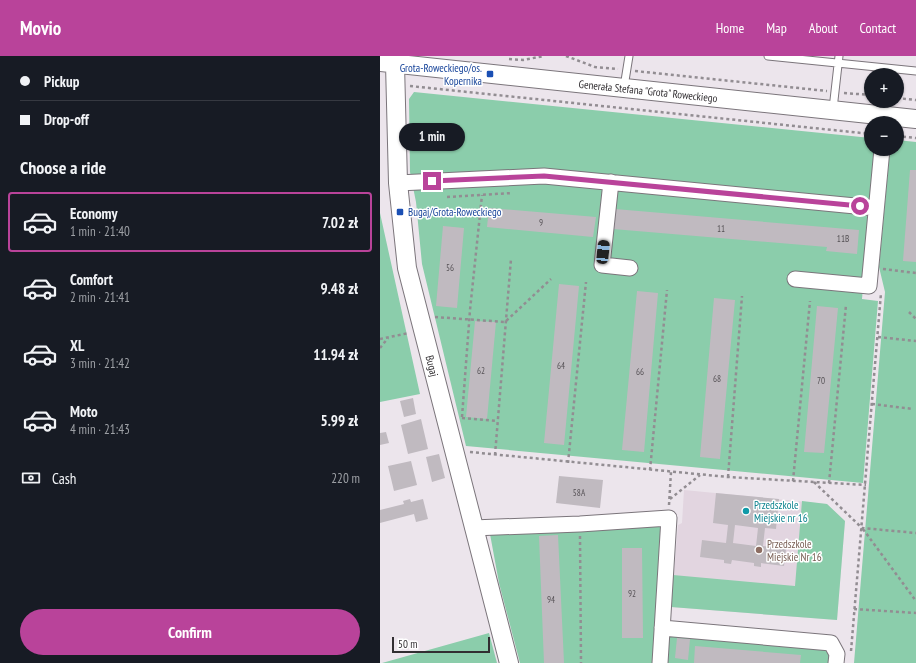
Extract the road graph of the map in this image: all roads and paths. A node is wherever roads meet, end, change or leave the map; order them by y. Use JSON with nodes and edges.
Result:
{"nodes":[{"id":1,"x":544,"y":56,"type":"edge"},
{"id":2,"x":566,"y":56,"type":"edge"},
{"id":3,"x":629,"y":56,"type":"edge"},
{"id":4,"x":768,"y":56,"type":"edge"},
{"id":5,"x":839,"y":56,"type":"edge"},
{"id":6,"x":502,"y":58,"type":"dead end"},
{"id":7,"x":390,"y":61,"type":"edge"},
{"id":8,"x":838,"y":64,"type":"junction"},
{"id":9,"x":627,"y":70,"type":"junction"},
{"id":10,"x":916,"y":71,"type":"edge"},
{"id":11,"x":409,"y":86,"type":"dead end"},
{"id":12,"x":624,"y":89,"type":"junction"},
{"id":13,"x":835,"y":92,"type":"junction"},
{"id":14,"x":864,"y":94,"type":"edge"},
{"id":15,"x":904,"y":99,"type":"edge"},
{"id":16,"x":916,"y":100,"type":"edge"},
{"id":17,"x":833,"y":110,"type":"junction"},
{"id":18,"x":868,"y":116,"type":"edge"},
{"id":19,"x":904,"y":118,"type":"edge"},
{"id":20,"x":916,"y":118,"type":"edge"},
{"id":21,"x":864,"y":133,"type":"edge"},
{"id":22,"x":904,"y":137,"type":"edge"},
{"id":23,"x":916,"y":138,"type":"edge"},
{"id":24,"x":881,"y":156,"type":"edge"},
{"id":25,"x":611,"y":182,"type":"junction"},
{"id":26,"x":398,"y":183,"type":"junction"},
{"id":27,"x":519,"y":192,"type":"dead end"},
{"id":28,"x":482,"y":195,"type":"junction"},
{"id":29,"x":447,"y":197,"type":"dead end"},
{"id":30,"x":876,"y":208,"type":"junction"},
{"id":31,"x":510,"y":259,"type":"dead end"},
{"id":32,"x":630,"y":268,"type":"dead end"},
{"id":33,"x":890,"y":270,"type":"dead end"},
{"id":34,"x":916,"y":273,"type":"edge"},
{"id":35,"x":551,"y":279,"type":"dead end"},
{"id":36,"x":795,"y":279,"type":"dead end"},
{"id":37,"x":586,"y":282,"type":"dead end"},
{"id":38,"x":668,"y":290,"type":"dead end"},
{"id":39,"x":881,"y":292,"type":"dead end"},
{"id":40,"x":742,"y":296,"type":"dead end"},
{"id":41,"x":810,"y":302,"type":"dead end"},
{"id":42,"x":846,"y":305,"type":"dead end"},
{"id":43,"x":909,"y":312,"type":"dead end"},
{"id":44,"x":432,"y":317,"type":"dead end"},
{"id":45,"x":469,"y":319,"type":"junction"},
{"id":46,"x":916,"y":319,"type":"edge"},
{"id":47,"x":506,"y":322,"type":"junction"},
{"id":48,"x":407,"y":334,"type":"dead end"},
{"id":49,"x":878,"y":337,"type":"junction"},
{"id":50,"x":389,"y":338,"type":"junction"},
{"id":51,"x":380,"y":339,"type":"edge"},
{"id":52,"x":916,"y":341,"type":"edge"},
{"id":53,"x":380,"y":348,"type":"edge"},
{"id":54,"x":872,"y":404,"type":"junction"},
{"id":55,"x":913,"y":409,"type":"dead end"},
{"id":56,"x":457,"y":417,"type":"dead end"},
{"id":57,"x":462,"y":418,"type":"junction"},
{"id":58,"x":497,"y":421,"type":"junction"},
{"id":59,"x":466,"y":452,"type":"dead end"},
{"id":60,"x":495,"y":455,"type":"junction"},
{"id":61,"x":568,"y":463,"type":"junction"},
{"id":62,"x":650,"y":470,"type":"junction"},
{"id":63,"x":671,"y":472,"type":"junction"},
{"id":64,"x":700,"y":474,"type":"junction"},
{"id":65,"x":728,"y":477,"type":"junction"},
{"id":66,"x":793,"y":481,"type":"junction"},
{"id":67,"x":814,"y":482,"type":"junction"},
{"id":68,"x":829,"y":483,"type":"junction"},
{"id":69,"x":866,"y":485,"type":"junction"},
{"id":70,"x":670,"y":499,"type":"junction"},
{"id":71,"x":669,"y":518,"type":"junction"},
{"id":72,"x":580,"y":524,"type":"junction"},
{"id":73,"x":473,"y":528,"type":"junction"},
{"id":74,"x":862,"y":528,"type":"junction"},
{"id":75,"x":916,"y":533,"type":"edge"},
{"id":76,"x":916,"y":601,"type":"edge"},
{"id":77,"x":854,"y":609,"type":"junction"},
{"id":78,"x":916,"y":613,"type":"edge"},
{"id":79,"x":662,"y":628,"type":"junction"},
{"id":80,"x":850,"y":655,"type":"dead end"},
{"id":81,"x":509,"y":663,"type":"edge"},
{"id":82,"x":581,"y":663,"type":"edge"},
{"id":83,"x":660,"y":663,"type":"edge"},
{"id":84,"x":836,"y":663,"type":"edge"}],
"edges":[{"from":1,"to":6,"type":"path"},
{"from":2,"to":9,"type":"path"},
{"from":3,"to":9,"type":"lane"},
{"from":4,"to":8,"type":"lane"},
{"from":5,"to":8,"type":"lane"},
{"from":7,"to":12,"type":"street","name":"Generała Stefana \"Grota\" Roweckiego"},
{"from":7,"to":26,"type":"street","name":"Bugaj"},
{"from":8,"to":10,"type":"lane"},
{"from":8,"to":13,"type":"lane"},
{"from":9,"to":12,"type":"lane"},
{"from":9,"to":13,"type":"path"},
{"from":11,"to":21,"type":"path"},
{"from":12,"to":17,"type":"street","name":"Generała Stefana \"Grota\" Roweckiego"},
{"from":13,"to":14,"type":"path"},
{"from":13,"to":17,"type":"lane"},
{"from":15,"to":16,"type":"path"},
{"from":17,"to":18,"type":"street","name":"Generała Stefana \"Grota\" Roweckiego"},
{"from":19,"to":20,"type":"street","name":"Generała Stefana \"Grota\" Roweckiego"},
{"from":22,"to":23,"type":"path"},
{"from":24,"to":30,"type":"street"},
{"from":25,"to":26,"type":"street"},
{"from":25,"to":30,"type":"street"},
{"from":25,"to":32,"type":"street"},
{"from":26,"to":73,"type":"street","name":"Bugaj"},
{"from":27,"to":28,"type":"path"},
{"from":28,"to":29,"type":"path"},
{"from":28,"to":45,"type":"path"},
{"from":30,"to":36,"type":"street"},
{"from":31,"to":47,"type":"path"},
{"from":33,"to":34,"type":"path"},
{"from":35,"to":47,"type":"path"},
{"from":37,"to":61,"type":"path"},
{"from":38,"to":62,"type":"path"},
{"from":39,"to":49,"type":"path"},
{"from":40,"to":65,"type":"path"},
{"from":41,"to":66,"type":"path"},
{"from":42,"to":68,"type":"path"},
{"from":43,"to":46,"type":"path"},
{"from":44,"to":45,"type":"path"},
{"from":45,"to":47,"type":"path"},
{"from":45,"to":57,"type":"path"},
{"from":47,"to":58,"type":"path"},
{"from":48,"to":50,"type":"path"},
{"from":49,"to":52,"type":"path"},
{"from":49,"to":54,"type":"path"},
{"from":50,"to":51,"type":"path"},
{"from":50,"to":53,"type":"path"},
{"from":54,"to":55,"type":"path"},
{"from":54,"to":69,"type":"path"},
{"from":56,"to":57,"type":"path"},
{"from":57,"to":58,"type":"path"},
{"from":58,"to":60,"type":"path"},
{"from":59,"to":60,"type":"path"},
{"from":60,"to":61,"type":"path"},
{"from":61,"to":62,"type":"path"},
{"from":62,"to":63,"type":"path"},
{"from":63,"to":64,"type":"path"},
{"from":63,"to":70,"type":"path"},
{"from":64,"to":65,"type":"path"},
{"from":64,"to":70,"type":"path"},
{"from":65,"to":66,"type":"path"},
{"from":66,"to":67,"type":"path"},
{"from":67,"to":68,"type":"path"},
{"from":67,"to":74,"type":"path"},
{"from":68,"to":69,"type":"path"},
{"from":69,"to":74,"type":"path"},
{"from":70,"to":71,"type":"path"},
{"from":71,"to":72,"type":"street"},
{"from":71,"to":79,"type":"street"},
{"from":72,"to":73,"type":"street"},
{"from":72,"to":82,"type":"path"},
{"from":73,"to":81,"type":"street","name":"Bugaj"},
{"from":74,"to":75,"type":"path"},
{"from":74,"to":76,"type":"path"},
{"from":74,"to":77,"type":"path"},
{"from":77,"to":78,"type":"path"},
{"from":77,"to":80,"type":"path"},
{"from":79,"to":83,"type":"street"},
{"from":79,"to":84,"type":"street"}]}
